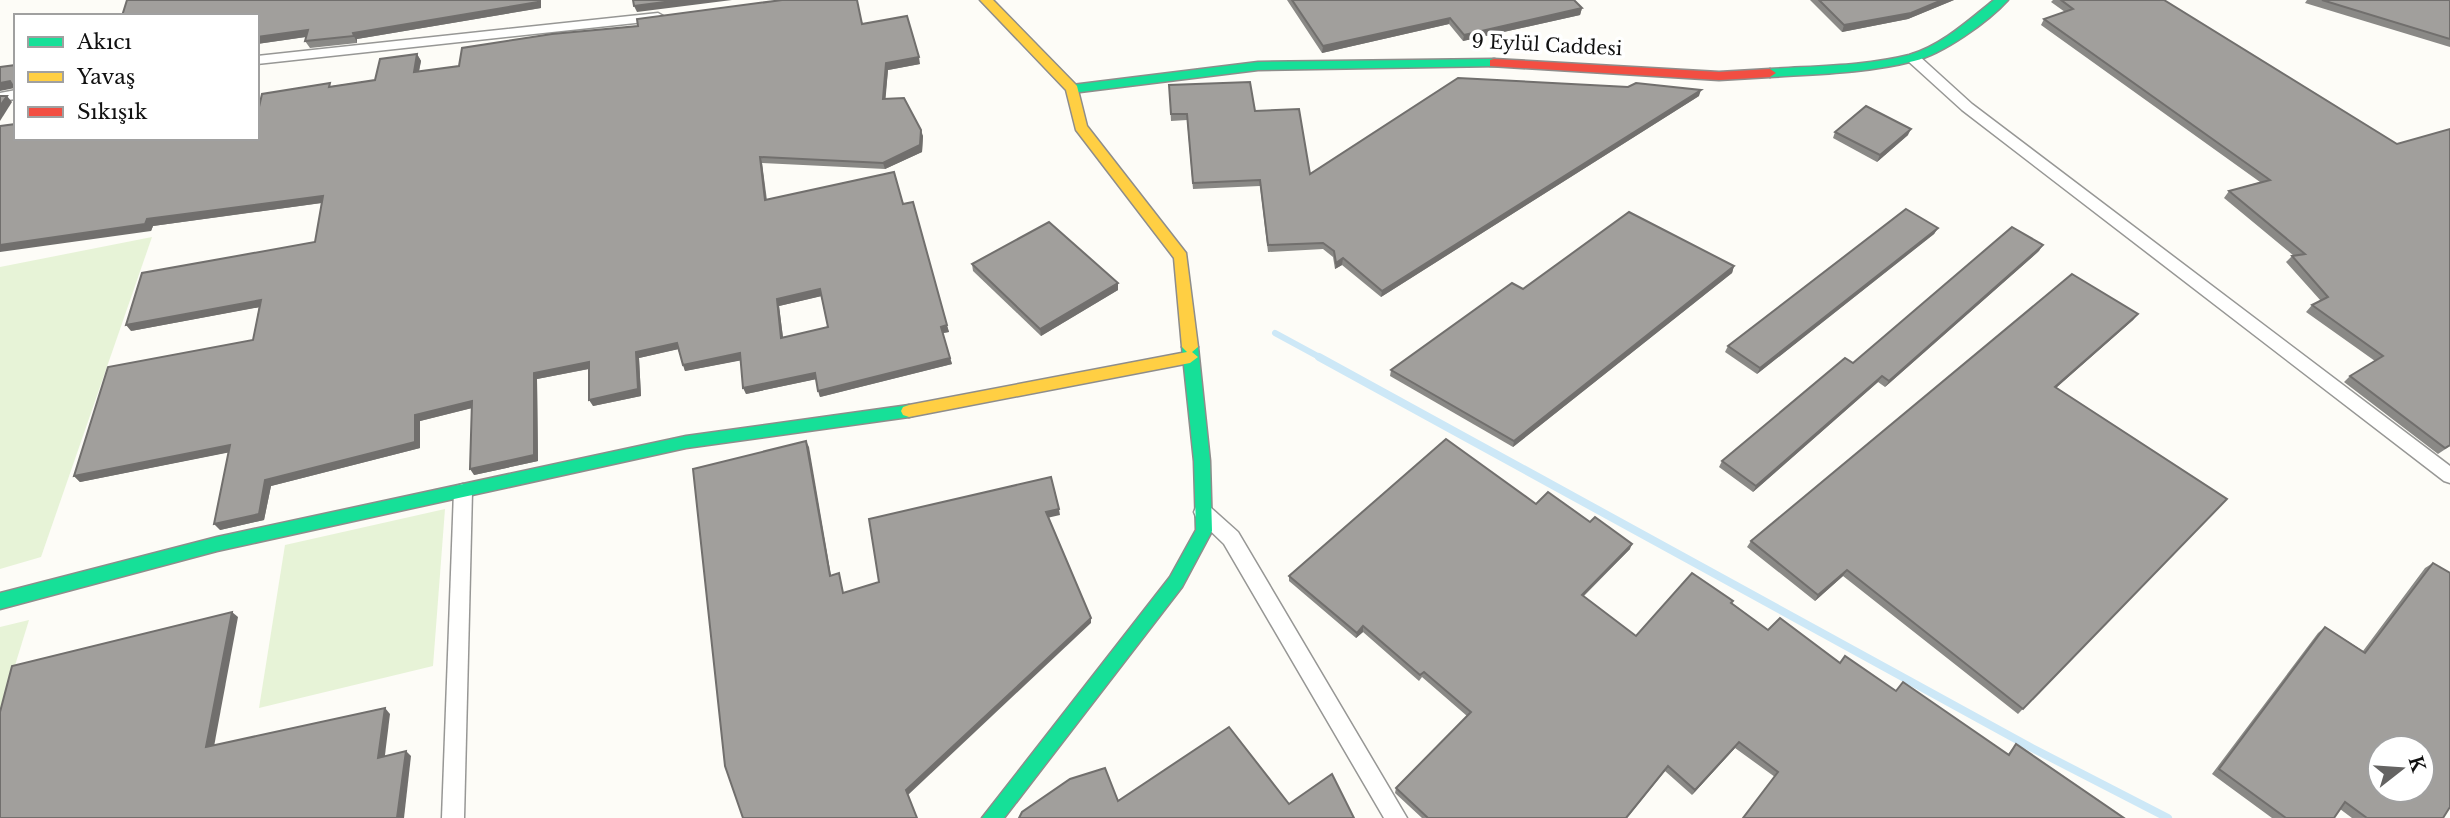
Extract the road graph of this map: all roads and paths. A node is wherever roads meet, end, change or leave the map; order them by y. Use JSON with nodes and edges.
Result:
{"nodes":[{"id":1,"x":986,"y":0,"type":"edge"},
{"id":2,"x":2002,"y":0,"type":"edge"},
{"id":3,"x":678,"y":15,"type":"edge"},
{"id":4,"x":1913,"y":58,"type":"junction"},
{"id":5,"x":259,"y":60,"type":"edge"},
{"id":6,"x":1072,"y":89,"type":"junction"},
{"id":7,"x":1190,"y":357,"type":"junction"},
{"id":8,"x":2450,"y":475,"type":"edge"},
{"id":9,"x":463,"y":491,"type":"junction"},
{"id":10,"x":1203,"y":512,"type":"junction"},
{"id":11,"x":0,"y":601,"type":"edge"},
{"id":12,"x":453,"y":818,"type":"edge"},
{"id":13,"x":992,"y":818,"type":"edge"},
{"id":14,"x":1396,"y":818,"type":"edge"}],
"edges":[{"from":1,"to":6,"type":"street"},
{"from":2,"to":4,"type":"street","name":"9 Eylül Caddesi"},
{"from":3,"to":5,"type":"street"},
{"from":4,"to":6,"type":"street","name":"9 Eylül Caddesi"},
{"from":4,"to":8,"type":"street"},
{"from":6,"to":7,"type":"street"},
{"from":7,"to":9,"type":"street"},
{"from":7,"to":10,"type":"street"},
{"from":9,"to":11,"type":"street"},
{"from":9,"to":12,"type":"street"},
{"from":10,"to":13,"type":"street"},
{"from":10,"to":14,"type":"street"}]}
